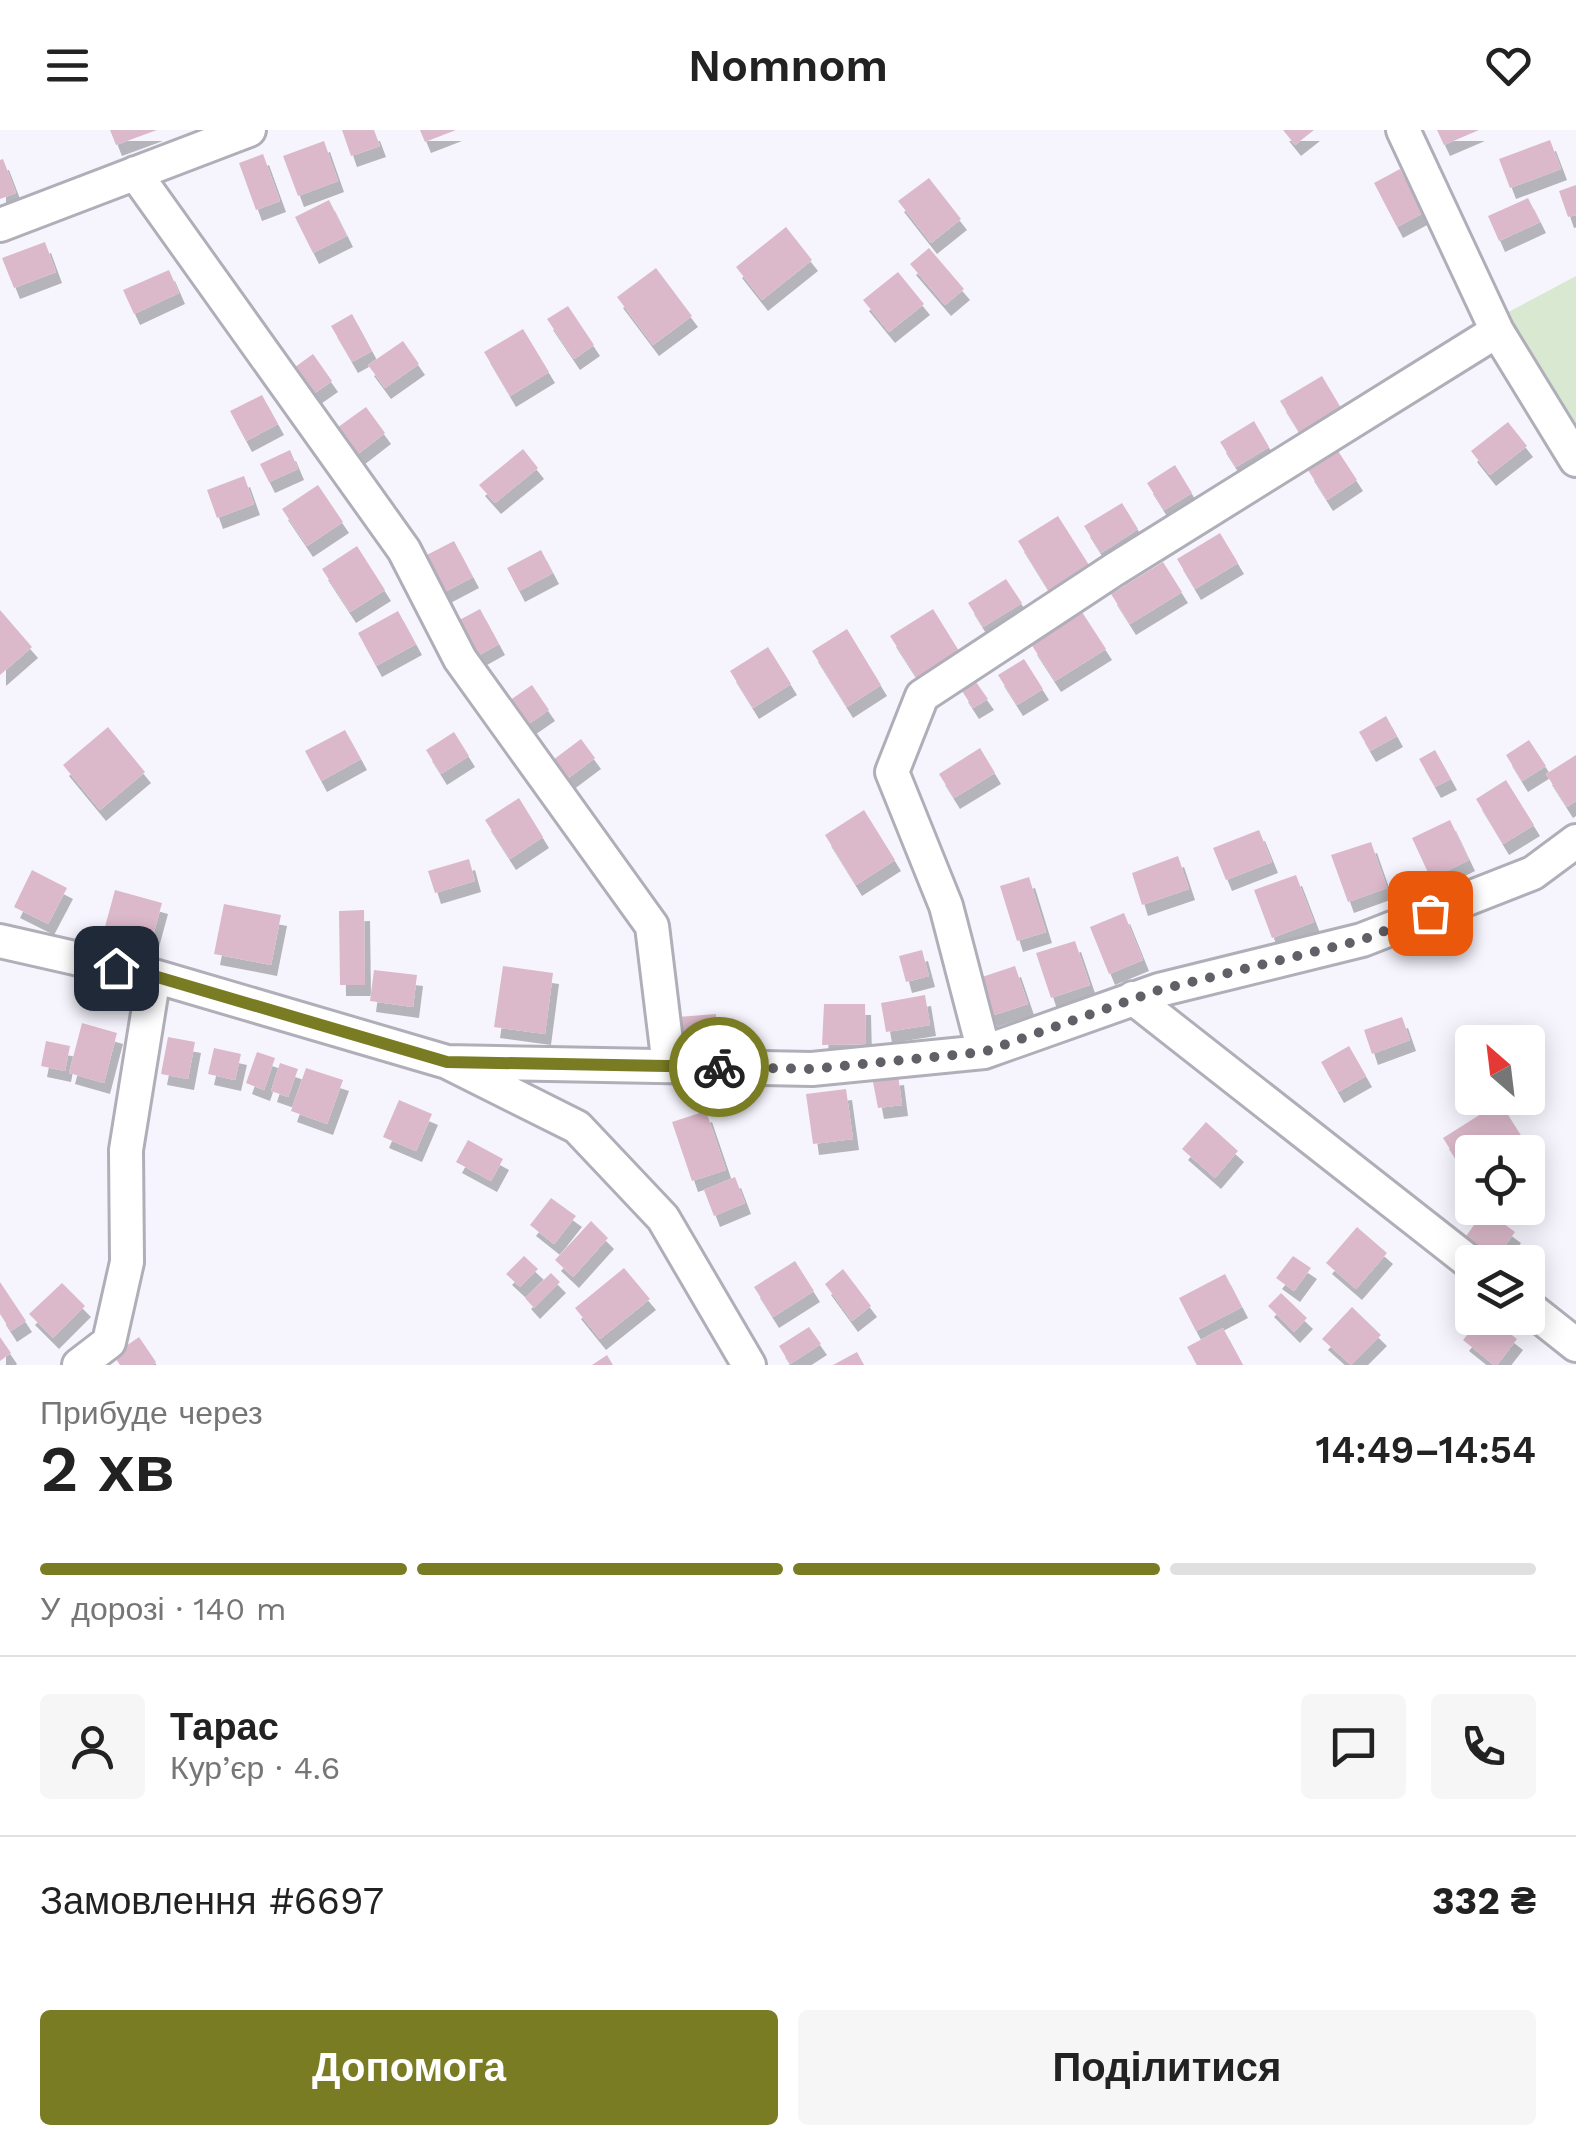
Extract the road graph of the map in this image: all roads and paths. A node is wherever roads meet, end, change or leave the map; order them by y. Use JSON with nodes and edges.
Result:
{"nodes":[{"id":1,"x":249,"y":130,"type":"edge"},
{"id":2,"x":1402,"y":130,"type":"edge"},
{"id":3,"x":136,"y":173,"type":"junction"},
{"id":4,"x":0,"y":224,"type":"edge"},
{"id":5,"x":1498,"y":331,"type":"junction"},
{"id":6,"x":1576,"y":460,"type":"edge"},
{"id":7,"x":1576,"y":841,"type":"edge"},
{"id":8,"x":0,"y":942,"type":"edge"},
{"id":9,"x":154,"y":976,"type":"junction"},
{"id":10,"x":1134,"y":998,"type":"junction"},
{"id":11,"x":984,"y":1052,"type":"junction"},
{"id":12,"x":447,"y":1062,"type":"junction"},
{"id":13,"x":668,"y":1066,"type":"junction"},
{"id":14,"x":1455,"y":1251,"type":"edge"},
{"id":15,"x":1545,"y":1320,"type":"edge"},
{"id":16,"x":1576,"y":1345,"type":"edge"},
{"id":17,"x":79,"y":1365,"type":"edge"},
{"id":18,"x":749,"y":1365,"type":"edge"}],
"edges":[{"from":1,"to":3,"type":"street"},
{"from":2,"to":5,"type":"street"},
{"from":3,"to":4,"type":"street"},
{"from":3,"to":13,"type":"street"},
{"from":5,"to":6,"type":"street"},
{"from":5,"to":11,"type":"street"},
{"from":7,"to":10,"type":"street"},
{"from":8,"to":9,"type":"street"},
{"from":9,"to":12,"type":"street"},
{"from":9,"to":17,"type":"street"},
{"from":10,"to":11,"type":"street"},
{"from":10,"to":14,"type":"street"},
{"from":11,"to":13,"type":"street"},
{"from":12,"to":13,"type":"street"},
{"from":12,"to":18,"type":"street"},
{"from":15,"to":16,"type":"street"}]}
